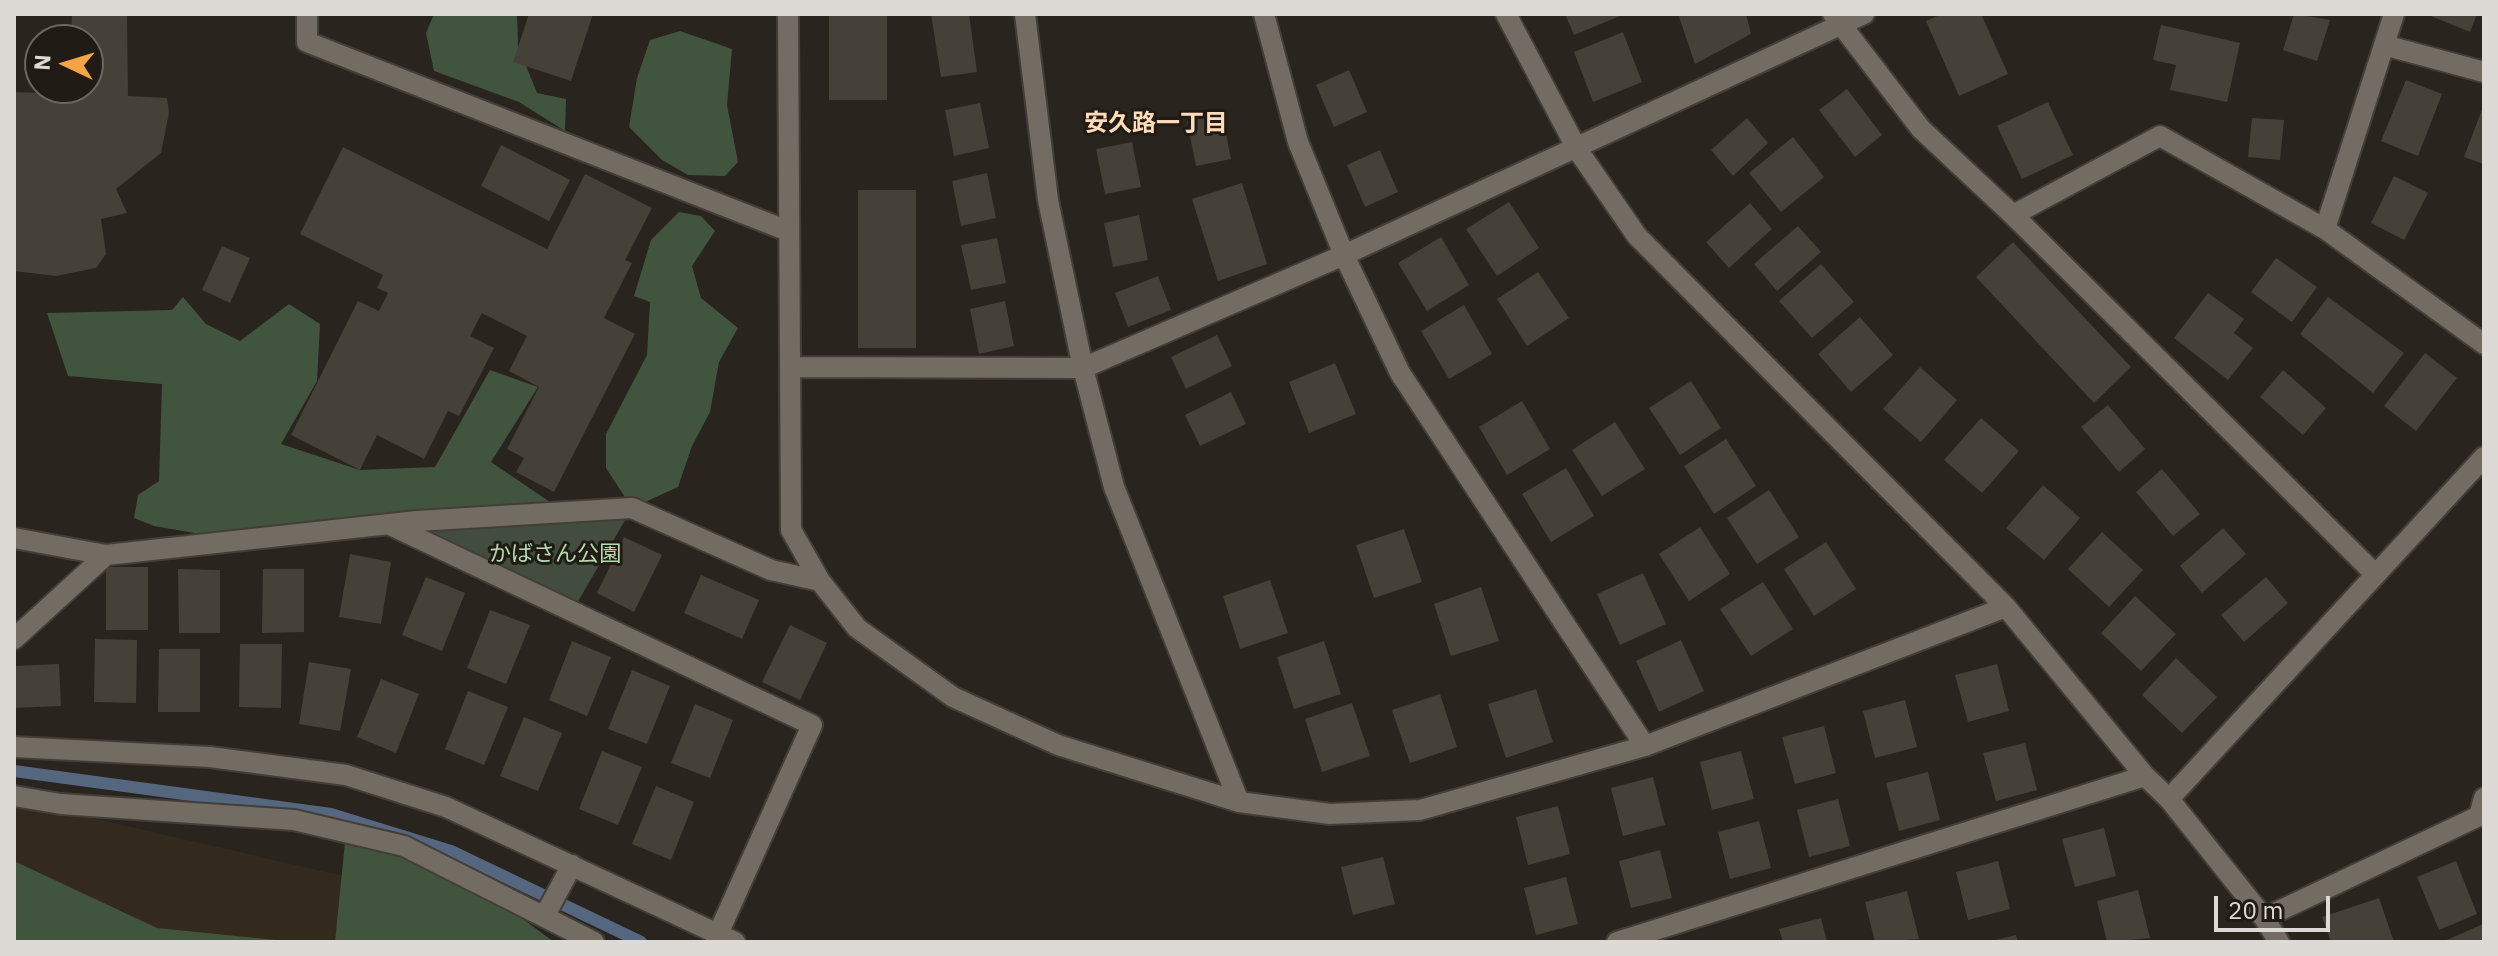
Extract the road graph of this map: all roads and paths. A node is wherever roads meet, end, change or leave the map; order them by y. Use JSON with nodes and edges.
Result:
{"nodes":[{"id":1,"x":307,"y":14,"type":"edge"},
{"id":2,"x":788,"y":14,"type":"edge"},
{"id":3,"x":1025,"y":14,"type":"edge"},
{"id":4,"x":1264,"y":14,"type":"edge"},
{"id":5,"x":1506,"y":14,"type":"edge"},
{"id":6,"x":1864,"y":14,"type":"edge"},
{"id":7,"x":2394,"y":14,"type":"edge"},
{"id":8,"x":1836,"y":20,"type":"edge"},
{"id":9,"x":2384,"y":45,"type":"junction"},
{"id":10,"x":2484,"y":72,"type":"edge"},
{"id":11,"x":1577,"y":149,"type":"junction"},
{"id":12,"x":2013,"y":215,"type":"junction"},
{"id":13,"x":2325,"y":229,"type":"junction"},
{"id":14,"x":788,"y":231,"type":"junction"},
{"id":15,"x":1344,"y":255,"type":"junction"},
{"id":16,"x":2484,"y":344,"type":"edge"},
{"id":17,"x":792,"y":367,"type":"junction"},
{"id":18,"x":1083,"y":368,"type":"junction"},
{"id":19,"x":2484,"y":457,"type":"edge"},
{"id":20,"x":387,"y":524,"type":"junction"},
{"id":21,"x":14,"y":538,"type":"edge"},
{"id":22,"x":106,"y":555,"type":"junction"},
{"id":23,"x":2374,"y":573,"type":"junction"},
{"id":24,"x":820,"y":581,"type":"junction"},
{"id":25,"x":2006,"y":607,"type":"junction"},
{"id":26,"x":14,"y":639,"type":"edge"},
{"id":27,"x":1645,"y":746,"type":"junction"},
{"id":28,"x":14,"y":747,"type":"edge"},
{"id":29,"x":2145,"y":776,"type":"junction"},
{"id":30,"x":14,"y":796,"type":"edge"},
{"id":31,"x":2169,"y":799,"type":"junction"},
{"id":32,"x":1239,"y":802,"type":"junction"},
{"id":33,"x":2482,"y":813,"type":"edge"},
{"id":34,"x":572,"y":865,"type":"junction"},
{"id":35,"x":544,"y":917,"type":"junction"},
{"id":36,"x":2264,"y":918,"type":"junction"},
{"id":37,"x":726,"y":938,"type":"edge"},
{"id":38,"x":594,"y":942,"type":"edge"},
{"id":39,"x":1617,"y":942,"type":"edge"},
{"id":40,"x":2279,"y":942,"type":"edge"}],
"edges":[{"from":1,"to":14,"type":"street"},
{"from":2,"to":14,"type":"street"},
{"from":3,"to":18,"type":"street"},
{"from":4,"to":15,"type":"street"},
{"from":5,"to":11,"type":"street"},
{"from":6,"to":8,"type":"street"},
{"from":7,"to":9,"type":"street"},
{"from":8,"to":11,"type":"street"},
{"from":8,"to":12,"type":"street"},
{"from":9,"to":10,"type":"street"},
{"from":9,"to":13,"type":"street"},
{"from":11,"to":15,"type":"street"},
{"from":11,"to":25,"type":"street"},
{"from":12,"to":13,"type":"street"},
{"from":12,"to":23,"type":"street"},
{"from":13,"to":16,"type":"street"},
{"from":14,"to":17,"type":"street"},
{"from":15,"to":18,"type":"street"},
{"from":15,"to":27,"type":"street"},
{"from":17,"to":18,"type":"street"},
{"from":17,"to":24,"type":"street"},
{"from":18,"to":32,"type":"street"},
{"from":19,"to":23,"type":"street"},
{"from":20,"to":22,"type":"street"},
{"from":20,"to":24,"type":"street"},
{"from":20,"to":37,"type":"street"},
{"from":21,"to":22,"type":"street"},
{"from":22,"to":26,"type":"street"},
{"from":23,"to":31,"type":"street"},
{"from":24,"to":32,"type":"street"},
{"from":25,"to":27,"type":"street"},
{"from":25,"to":29,"type":"street"},
{"from":27,"to":32,"type":"street"},
{"from":28,"to":34,"type":"street"},
{"from":29,"to":31,"type":"street"},
{"from":29,"to":39,"type":"street"},
{"from":30,"to":35,"type":"street"},
{"from":31,"to":36,"type":"street"},
{"from":33,"to":36,"type":"street"},
{"from":34,"to":35,"type":"street"},
{"from":34,"to":37,"type":"street"},
{"from":35,"to":38,"type":"street"},
{"from":36,"to":40,"type":"street"}]}
